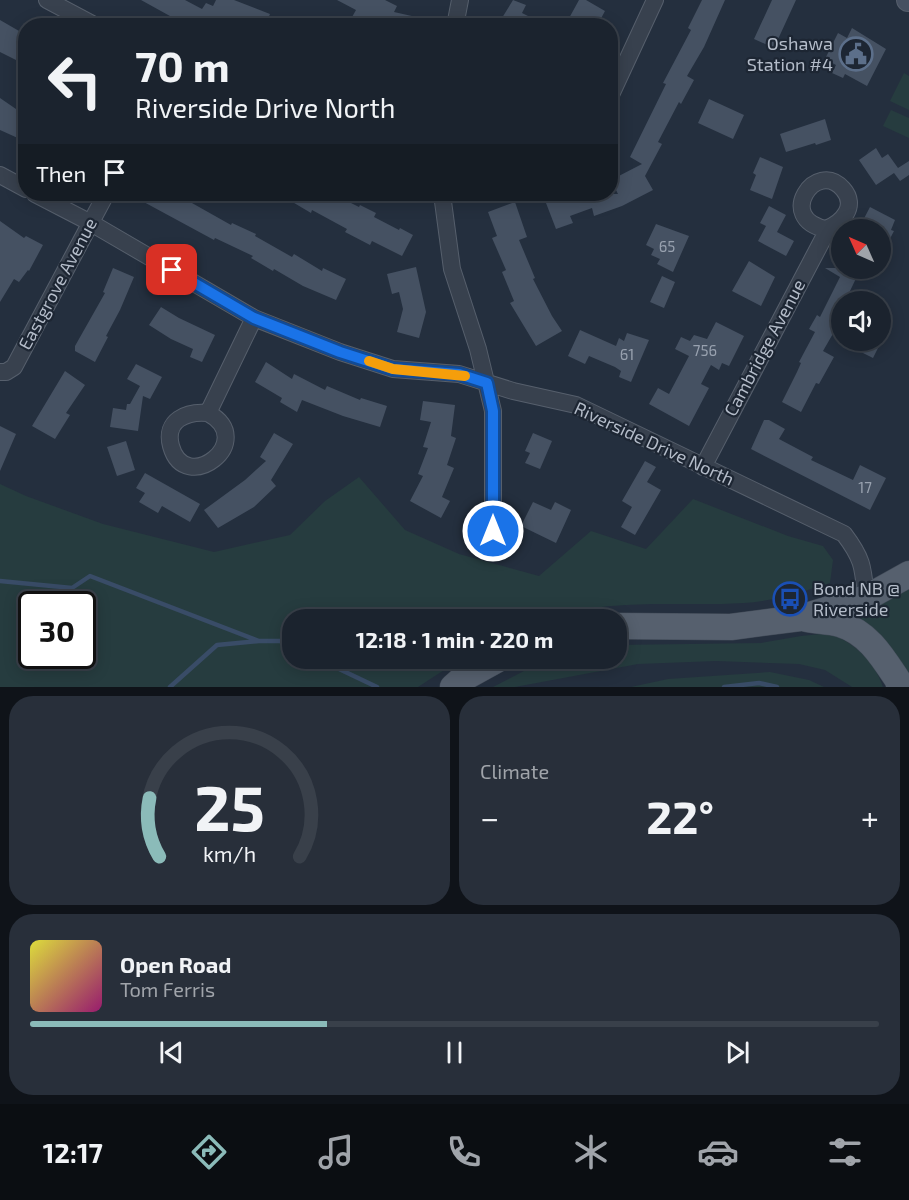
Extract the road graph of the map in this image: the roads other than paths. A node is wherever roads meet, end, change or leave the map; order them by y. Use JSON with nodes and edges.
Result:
{"nodes":[{"id":1,"x":48,"y":0,"type":"edge"},
{"id":2,"x":460,"y":0,"type":"edge"},
{"id":3,"x":655,"y":0,"type":"edge"},
{"id":4,"x":81,"y":18,"type":"edge"},
{"id":5,"x":457,"y":18,"type":"edge"},
{"id":6,"x":618,"y":80,"type":"edge"},
{"id":7,"x":0,"y":175,"type":"edge"},
{"id":8,"x":18,"y":185,"type":"edge"},
{"id":9,"x":48,"y":201,"type":"edge"},
{"id":10,"x":102,"y":201,"type":"edge"},
{"id":11,"x":443,"y":201,"type":"edge"},
{"id":12,"x":91,"y":223,"type":"junction"},
{"id":13,"x":826,"y":229,"type":"dead end"},
{"id":14,"x":254,"y":318,"type":"junction"},
{"id":15,"x":3,"y":372,"type":"edge"},
{"id":16,"x":487,"y":383,"type":"junction"},
{"id":17,"x":208,"y":413,"type":"dead end"},
{"id":18,"x":702,"y":466,"type":"junction"},
{"id":19,"x":493,"y":531,"type":"dead end"},
{"id":20,"x":909,"y":574,"type":"edge"},
{"id":21,"x":866,"y":597,"type":"junction"},
{"id":22,"x":801,"y":618,"type":"junction"},
{"id":23,"x":627,"y":626,"type":"edge"},
{"id":24,"x":480,"y":669,"type":"edge"},
{"id":25,"x":453,"y":687,"type":"edge"},
{"id":26,"x":899,"y":687,"type":"edge"}],
"edges":[{"from":1,"to":4,"type":"street"},
{"from":2,"to":5,"type":"street"},
{"from":3,"to":6,"type":"street"},
{"from":7,"to":8,"type":"street"},
{"from":9,"to":12,"type":"street","name":"Riverside Drive North"},
{"from":10,"to":12,"type":"street","name":"Eastgrove Avenue"},
{"from":11,"to":16,"type":"street"},
{"from":12,"to":14,"type":"street","name":"Riverside Drive North"},
{"from":12,"to":15,"type":"street","name":"Eastgrove Avenue"},
{"from":13,"to":18,"type":"street","name":"Cambridge Avenue"},
{"from":14,"to":16,"type":"street","name":"Riverside Drive North"},
{"from":14,"to":17,"type":"street"},
{"from":16,"to":18,"type":"street","name":"Riverside Drive North"},
{"from":16,"to":19,"type":"street"},
{"from":18,"to":21,"type":"street","name":"Riverside Drive North"},
{"from":20,"to":21,"type":"main road"},
{"from":21,"to":22,"type":"main road"},
{"from":22,"to":23,"type":"main road"},
{"from":22,"to":26,"type":"main road"},
{"from":24,"to":25,"type":"main road"}]}
